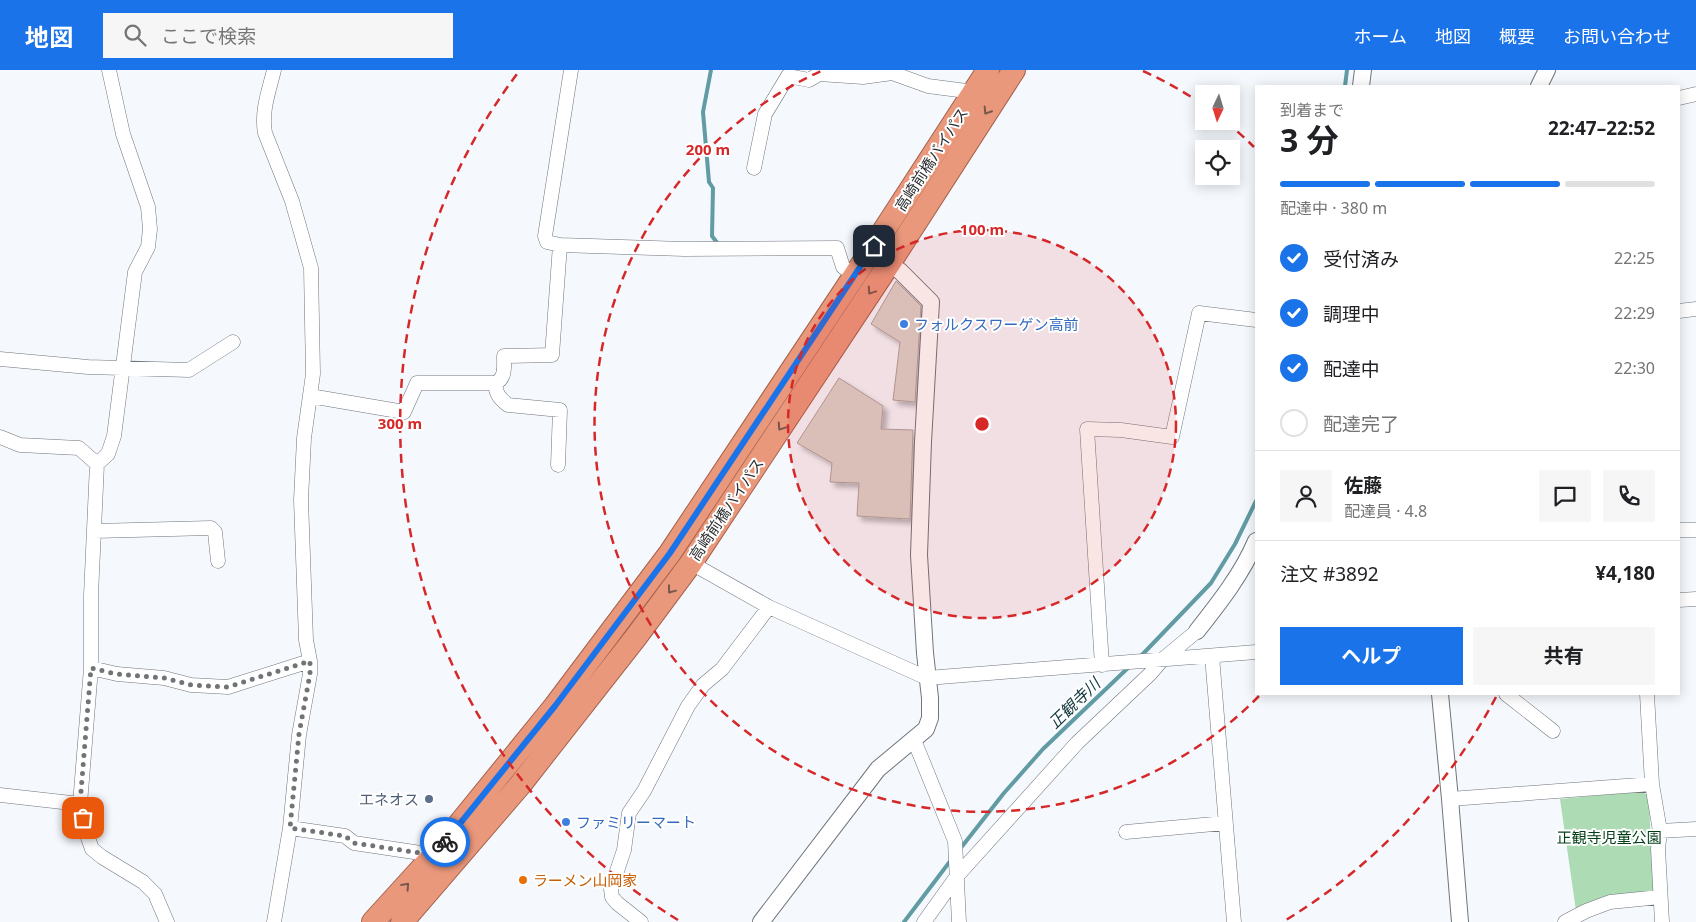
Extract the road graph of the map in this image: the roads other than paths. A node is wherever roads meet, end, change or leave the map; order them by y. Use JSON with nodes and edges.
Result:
{"nodes":[{"id":1,"x":109,"y":70,"type":"edge"},
{"id":2,"x":274,"y":70,"type":"edge"},
{"id":3,"x":572,"y":70,"type":"edge"},
{"id":4,"x":988,"y":70,"type":"edge"},
{"id":5,"x":1014,"y":70,"type":"edge"},
{"id":6,"x":1363,"y":70,"type":"edge"},
{"id":7,"x":1547,"y":70,"type":"edge"},
{"id":8,"x":828,"y":72,"type":"edge"},
{"id":9,"x":1361,"y":85,"type":"edge"},
{"id":10,"x":1540,"y":85,"type":"edge"},
{"id":11,"x":974,"y":92,"type":"junction"},
{"id":12,"x":1696,"y":94,"type":"edge"},
{"id":13,"x":1680,"y":98,"type":"edge"},
{"id":14,"x":754,"y":168,"type":"dead end"},
{"id":15,"x":560,"y":245,"type":"junction"},
{"id":16,"x":889,"y":264,"type":"junction"},
{"id":17,"x":855,"y":275,"type":"junction"},
{"id":18,"x":1696,"y":309,"type":"edge"},
{"id":19,"x":1680,"y":311,"type":"edge"},
{"id":20,"x":1255,"y":320,"type":"edge"},
{"id":21,"x":233,"y":342,"type":"dead end"},
{"id":22,"x":0,"y":358,"type":"edge"},
{"id":23,"x":122,"y":368,"type":"junction"},
{"id":24,"x":495,"y":383,"type":"junction"},
{"id":25,"x":310,"y":396,"type":"junction"},
{"id":26,"x":0,"y":438,"type":"edge"},
{"id":27,"x":97,"y":464,"type":"junction"},
{"id":28,"x":558,"y":465,"type":"dead end"},
{"id":29,"x":1680,"y":530,"type":"edge"},
{"id":30,"x":1696,"y":530,"type":"edge"},
{"id":31,"x":94,"y":531,"type":"junction"},
{"id":32,"x":1255,"y":543,"type":"edge"},
{"id":33,"x":218,"y":560,"type":"dead end"},
{"id":34,"x":691,"y":563,"type":"junction"},
{"id":35,"x":1696,"y":599,"type":"edge"},
{"id":36,"x":1680,"y":600,"type":"edge"},
{"id":37,"x":769,"y":608,"type":"junction"},
{"id":38,"x":1197,"y":631,"type":"junction"},
{"id":39,"x":1255,"y":652,"type":"edge"},
{"id":40,"x":1212,"y":656,"type":"junction"},
{"id":41,"x":1192,"y":658,"type":"junction"},
{"id":42,"x":1162,"y":660,"type":"junction"},
{"id":43,"x":310,"y":661,"type":"junction"},
{"id":44,"x":1102,"y":665,"type":"junction"},
{"id":45,"x":91,"y":668,"type":"junction"},
{"id":46,"x":927,"y":678,"type":"junction"},
{"id":47,"x":1440,"y":695,"type":"edge"},
{"id":48,"x":1507,"y":695,"type":"edge"},
{"id":49,"x":1647,"y":695,"type":"edge"},
{"id":50,"x":1553,"y":731,"type":"dead end"},
{"id":51,"x":914,"y":740,"type":"junction"},
{"id":52,"x":1652,"y":784,"type":"junction"},
{"id":53,"x":0,"y":795,"type":"edge"},
{"id":54,"x":1450,"y":799,"type":"junction"},
{"id":55,"x":80,"y":804,"type":"junction"},
{"id":56,"x":1224,"y":823,"type":"junction"},
{"id":57,"x":290,"y":828,"type":"junction"},
{"id":58,"x":1696,"y":828,"type":"edge"},
{"id":59,"x":1660,"y":831,"type":"junction"},
{"id":60,"x":1126,"y":832,"type":"dead end"},
{"id":61,"x":434,"y":855,"type":"junction"},
{"id":62,"x":958,"y":876,"type":"junction"},
{"id":63,"x":1660,"y":898,"type":"junction"},
{"id":64,"x":167,"y":922,"type":"edge"},
{"id":65,"x":274,"y":922,"type":"edge"},
{"id":66,"x":373,"y":922,"type":"edge"},
{"id":67,"x":402,"y":922,"type":"edge"},
{"id":68,"x":641,"y":922,"type":"edge"},
{"id":69,"x":761,"y":922,"type":"edge"},
{"id":70,"x":924,"y":922,"type":"edge"},
{"id":71,"x":959,"y":922,"type":"edge"},
{"id":72,"x":1234,"y":922,"type":"edge"},
{"id":73,"x":1460,"y":922,"type":"edge"},
{"id":74,"x":1565,"y":922,"type":"edge"},
{"id":75,"x":1662,"y":922,"type":"edge"}],
"edges":[{"from":1,"to":23,"type":"street"},
{"from":2,"to":25,"type":"street"},
{"from":3,"to":15,"type":"street"},
{"from":4,"to":11,"type":"highway","name":"高崎前橋バイパス"},
{"from":5,"to":16,"type":"highway","name":"高崎前橋バイパス","one_way":true},
{"from":6,"to":9,"type":"street"},
{"from":7,"to":10,"type":"street"},
{"from":8,"to":11,"type":"street"},
{"from":8,"to":14,"type":"street"},
{"from":11,"to":17,"type":"highway","name":"高崎前橋バイパス"},
{"from":12,"to":13,"type":"street"},
{"from":15,"to":17,"type":"street"},
{"from":15,"to":24,"type":"street"},
{"from":16,"to":34,"type":"highway","name":"高崎前橋バイパス","one_way":true},
{"from":16,"to":46,"type":"street"},
{"from":17,"to":61,"type":"highway","name":"高崎前橋バイパス"},
{"from":18,"to":19,"type":"street"},
{"from":20,"to":44,"type":"street"},
{"from":21,"to":23,"type":"street"},
{"from":22,"to":23,"type":"street"},
{"from":23,"to":27,"type":"street"},
{"from":24,"to":25,"type":"street"},
{"from":24,"to":28,"type":"street"},
{"from":25,"to":43,"type":"street"},
{"from":26,"to":27,"type":"street"},
{"from":27,"to":31,"type":"street"},
{"from":29,"to":30,"type":"street"},
{"from":31,"to":33,"type":"street"},
{"from":31,"to":45,"type":"street"},
{"from":32,"to":38,"type":"street"},
{"from":34,"to":37,"type":"street"},
{"from":34,"to":67,"type":"highway","name":"高崎前橋バイパス","one_way":true},
{"from":35,"to":36,"type":"street"},
{"from":37,"to":46,"type":"street"},
{"from":37,"to":68,"type":"street"},
{"from":38,"to":41,"type":"street"},
{"from":38,"to":42,"type":"street"},
{"from":39,"to":40,"type":"street"},
{"from":40,"to":41,"type":"street"},
{"from":40,"to":56,"type":"street"},
{"from":41,"to":42,"type":"street"},
{"from":42,"to":44,"type":"street"},
{"from":42,"to":62,"type":"street"},
{"from":43,"to":45,"type":"street"},
{"from":43,"to":57,"type":"street"},
{"from":44,"to":46,"type":"street"},
{"from":45,"to":55,"type":"street"},
{"from":46,"to":51,"type":"street"},
{"from":47,"to":54,"type":"street"},
{"from":48,"to":50,"type":"street"},
{"from":49,"to":52,"type":"street"},
{"from":51,"to":62,"type":"street"},
{"from":51,"to":69,"type":"street"},
{"from":52,"to":54,"type":"street"},
{"from":52,"to":59,"type":"street"},
{"from":53,"to":55,"type":"street"},
{"from":54,"to":73,"type":"street"},
{"from":55,"to":64,"type":"street"},
{"from":56,"to":60,"type":"street"},
{"from":56,"to":72,"type":"street"},
{"from":57,"to":61,"type":"street"},
{"from":57,"to":65,"type":"street"},
{"from":58,"to":59,"type":"street"},
{"from":59,"to":63,"type":"street"},
{"from":66,"to":61,"type":"highway","name":"高崎前橋バイパス","one_way":true},
{"from":62,"to":70,"type":"street"},
{"from":62,"to":71,"type":"street"},
{"from":63,"to":74,"type":"street"},
{"from":63,"to":75,"type":"street"}]}
